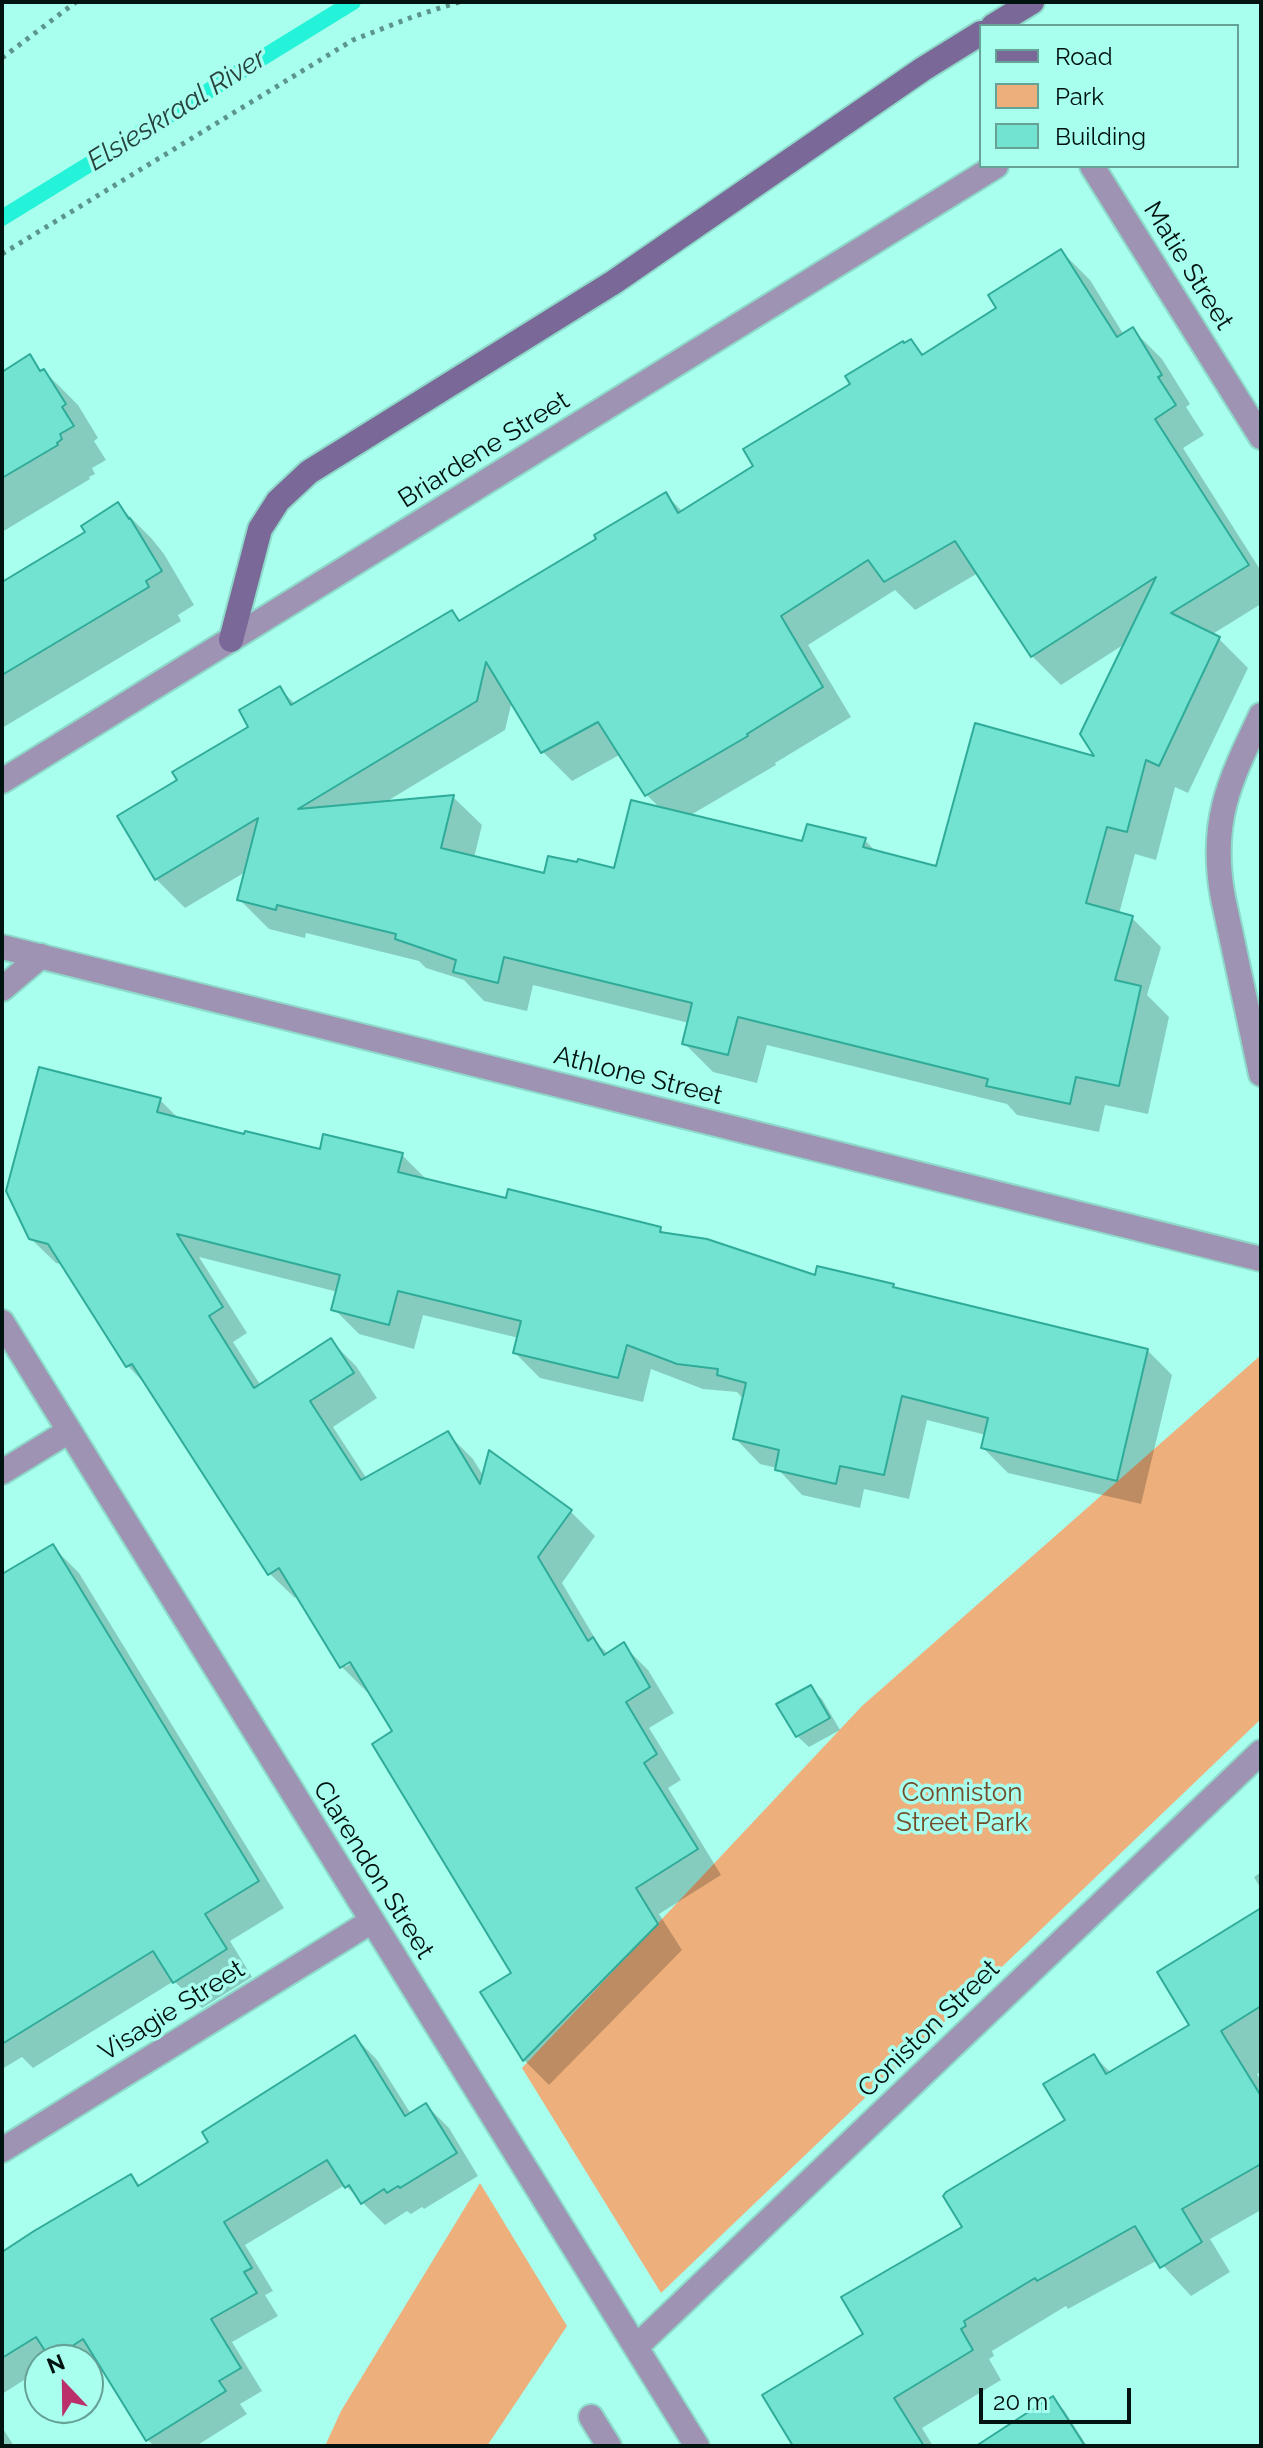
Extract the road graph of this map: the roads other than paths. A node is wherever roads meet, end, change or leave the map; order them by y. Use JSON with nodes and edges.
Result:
{"nodes":[{"id":1,"x":1032,"y":2,"type":"edge"},
{"id":2,"x":996,"y":24,"type":"edge"},
{"id":3,"x":979,"y":34,"type":"edge"},
{"id":4,"x":993,"y":168,"type":"edge"},
{"id":5,"x":1093,"y":168,"type":"edge"},
{"id":6,"x":1261,"y":437,"type":"edge"},
{"id":7,"x":231,"y":640,"type":"junction"},
{"id":8,"x":1261,"y":715,"type":"edge"},
{"id":9,"x":2,"y":781,"type":"edge"},
{"id":10,"x":2,"y":947,"type":"edge"},
{"id":11,"x":41,"y":956,"type":"junction"},
{"id":12,"x":2,"y":989,"type":"edge"},
{"id":13,"x":1261,"y":1074,"type":"edge"},
{"id":14,"x":1261,"y":1259,"type":"edge"},
{"id":15,"x":2,"y":1322,"type":"edge"},
{"id":16,"x":69,"y":1431,"type":"junction"},
{"id":17,"x":2,"y":1472,"type":"edge"},
{"id":18,"x":1261,"y":1752,"type":"edge"},
{"id":19,"x":372,"y":1921,"type":"junction"},
{"id":20,"x":2,"y":2150,"type":"edge"},
{"id":21,"x":636,"y":2347,"type":"junction"},
{"id":22,"x":591,"y":2417,"type":"dead end"},
{"id":23,"x":609,"y":2446,"type":"edge"},
{"id":24,"x":697,"y":2446,"type":"edge"}],
"edges":[{"from":1,"to":2,"type":"main road"},
{"from":3,"to":7,"type":"main road"},
{"from":4,"to":7,"type":"street","name":"Briardene Street"},
{"from":5,"to":6,"type":"street","name":"Matie Street"},
{"from":7,"to":9,"type":"street","name":"Briardene Street"},
{"from":8,"to":13,"type":"street"},
{"from":10,"to":11,"type":"street","name":"Athlone Street"},
{"from":11,"to":12,"type":"street"},
{"from":11,"to":14,"type":"street","name":"Athlone Street"},
{"from":15,"to":16,"type":"street","name":"Clarendon Street"},
{"from":16,"to":17,"type":"street"},
{"from":16,"to":19,"type":"street","name":"Clarendon Street"},
{"from":18,"to":21,"type":"street","name":"Coniston Street"},
{"from":19,"to":20,"type":"street","name":"Visagie Street"},
{"from":19,"to":21,"type":"street","name":"Clarendon Street"},
{"from":21,"to":24,"type":"street","name":"Clarendon Street"},
{"from":22,"to":23,"type":"street"}]}
